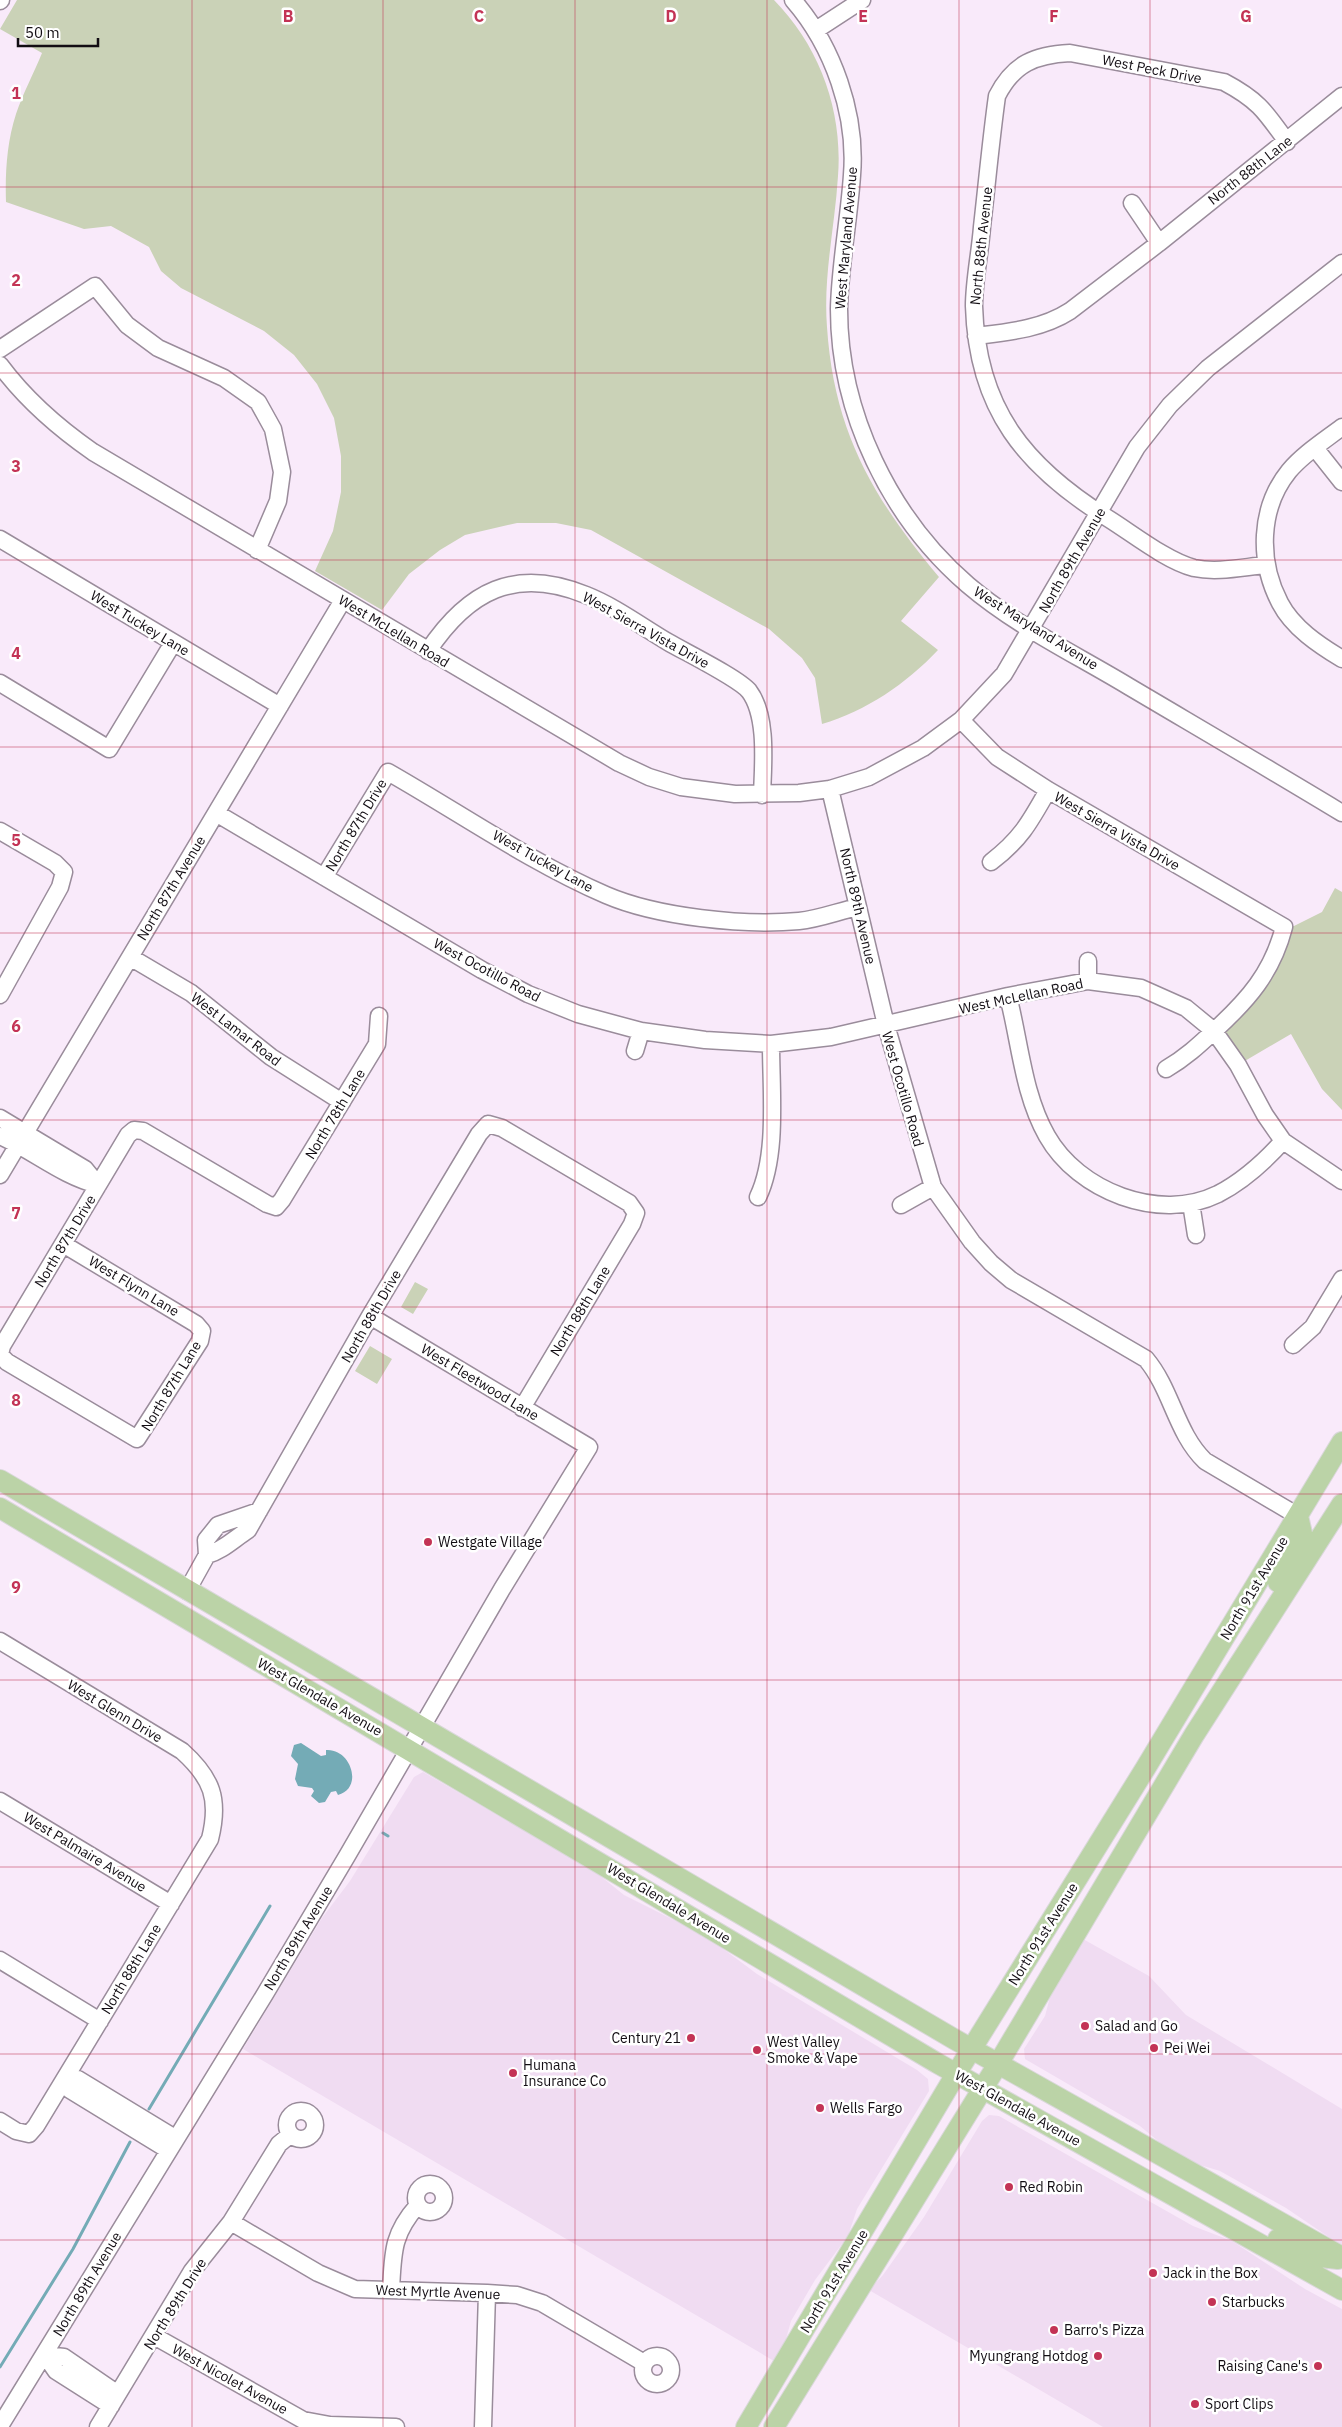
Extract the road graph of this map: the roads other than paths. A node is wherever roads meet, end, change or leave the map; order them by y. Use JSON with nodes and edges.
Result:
{"nodes":[{"id":1,"x":793,"y":0,"type":"edge"},
{"id":2,"x":862,"y":0,"type":"edge"},
{"id":3,"x":816,"y":30,"type":"junction"},
{"id":4,"x":1003,"y":84,"type":"joint"},
{"id":5,"x":1342,"y":96,"type":"edge"},
{"id":6,"x":1287,"y":142,"type":"junction"},
{"id":7,"x":1132,"y":203,"type":"dead end"},
{"id":8,"x":1159,"y":243,"type":"junction"},
{"id":9,"x":1342,"y":263,"type":"edge"},
{"id":10,"x":976,"y":336,"type":"junction"},
{"id":11,"x":0,"y":349,"type":"edge"},
{"id":12,"x":0,"y":365,"type":"edge"},
{"id":13,"x":1342,"y":427,"type":"edge"},
{"id":14,"x":1314,"y":448,"type":"junction"},
{"id":15,"x":1342,"y":482,"type":"edge"},
{"id":16,"x":1100,"y":513,"type":"junction"},
{"id":17,"x":0,"y":539,"type":"edge"},
{"id":18,"x":257,"y":550,"type":"junction"},
{"id":19,"x":1266,"y":565,"type":"junction"},
{"id":20,"x":343,"y":600,"type":"junction"},
{"id":21,"x":1032,"y":629,"type":"junction"},
{"id":22,"x":173,"y":643,"type":"junction"},
{"id":23,"x":428,"y":651,"type":"junction"},
{"id":24,"x":1342,"y":659,"type":"edge"},
{"id":25,"x":0,"y":683,"type":"edge"},
{"id":26,"x":280,"y":706,"type":"junction"},
{"id":27,"x":961,"y":720,"type":"junction"},
{"id":28,"x":388,"y":772,"type":"joint"},
{"id":29,"x":830,"y":789,"type":"junction"},
{"id":30,"x":1048,"y":790,"type":"junction"},
{"id":31,"x":762,"y":795,"type":"junction"},
{"id":32,"x":216,"y":813,"type":"junction"},
{"id":33,"x":1342,"y":813,"type":"edge"},
{"id":34,"x":0,"y":830,"type":"edge"},
{"id":35,"x":991,"y":862,"type":"dead end"},
{"id":36,"x":324,"y":877,"type":"junction"},
{"id":37,"x":858,"y":907,"type":"junction"},
{"id":38,"x":130,"y":957,"type":"junction"},
{"id":39,"x":1088,"y":961,"type":"dead end"},
{"id":40,"x":1088,"y":981,"type":"junction"},
{"id":41,"x":1,"y":989,"type":"edge"},
{"id":42,"x":1008,"y":996,"type":"junction"},
{"id":43,"x":379,"y":1016,"type":"dead end"},
{"id":44,"x":886,"y":1025,"type":"junction"},
{"id":45,"x":641,"y":1031,"type":"junction"},
{"id":46,"x":1214,"y":1031,"type":"junction"},
{"id":47,"x":771,"y":1044,"type":"junction"},
{"id":48,"x":635,"y":1051,"type":"dead end"},
{"id":49,"x":1166,"y":1069,"type":"dead end"},
{"id":50,"x":342,"y":1102,"type":"junction"},
{"id":51,"x":0,"y":1118,"type":"edge"},
{"id":52,"x":134,"y":1130,"type":"joint"},
{"id":53,"x":0,"y":1136,"type":"edge"},
{"id":54,"x":22,"y":1139,"type":"junction"},
{"id":55,"x":1283,"y":1141,"type":"junction"},
{"id":56,"x":0,"y":1175,"type":"edge"},
{"id":57,"x":1342,"y":1181,"type":"edge"},
{"id":58,"x":98,"y":1186,"type":"junction"},
{"id":59,"x":933,"y":1187,"type":"junction"},
{"id":60,"x":758,"y":1197,"type":"dead end"},
{"id":61,"x":1191,"y":1203,"type":"junction"},
{"id":62,"x":901,"y":1205,"type":"dead end"},
{"id":63,"x":636,"y":1213,"type":"joint"},
{"id":64,"x":1196,"y":1235,"type":"dead end"},
{"id":65,"x":63,"y":1244,"type":"junction"},
{"id":66,"x":1342,"y":1279,"type":"edge"},
{"id":67,"x":370,"y":1316,"type":"junction"},
{"id":68,"x":202,"y":1331,"type":"joint"},
{"id":69,"x":1293,"y":1345,"type":"dead end"},
{"id":70,"x":0,"y":1355,"type":"edge"},
{"id":71,"x":522,"y":1408,"type":"junction"},
{"id":72,"x":1342,"y":1442,"type":"edge"},
{"id":73,"x":589,"y":1447,"type":"joint"},
{"id":74,"x":0,"y":1480,"type":"edge"},
{"id":75,"x":1342,"y":1504,"type":"edge"},
{"id":76,"x":0,"y":1508,"type":"edge"},
{"id":77,"x":259,"y":1511,"type":"junction"},
{"id":78,"x":1298,"y":1516,"type":"junction"},
{"id":79,"x":218,"y":1525,"type":"junction"},
{"id":80,"x":229,"y":1542,"type":"junction"},
{"id":81,"x":207,"y":1555,"type":"junction"},
{"id":82,"x":187,"y":1591,"type":"junction"},
{"id":83,"x":175,"y":1612,"type":"junction"},
{"id":84,"x":1258,"y":1636,"type":"junction"},
{"id":85,"x":0,"y":1641,"type":"edge"},
{"id":86,"x":421,"y":1729,"type":"junction"},
{"id":87,"x":409,"y":1749,"type":"junction"},
{"id":88,"x":214,"y":1797,"type":"joint"},
{"id":89,"x":0,"y":1800,"type":"edge"},
{"id":90,"x":1123,"y":1804,"type":"junction"},
{"id":91,"x":600,"y":1862,"type":"junction"},
{"id":92,"x":704,"y":1894,"type":"junction"},
{"id":93,"x":171,"y":1904,"type":"junction"},
{"id":94,"x":1088,"y":1912,"type":"junction"},
{"id":95,"x":688,"y":1914,"type":"junction"},
{"id":96,"x":787,"y":1942,"type":"junction"},
{"id":97,"x":0,"y":1960,"type":"edge"},
{"id":98,"x":100,"y":2021,"type":"junction"},
{"id":99,"x":971,"y":2049,"type":"junction"},
{"id":100,"x":998,"y":2064,"type":"junction"},
{"id":101,"x":956,"y":2074,"type":"junction"},
{"id":102,"x":64,"y":2080,"type":"junction"},
{"id":103,"x":983,"y":2089,"type":"junction"},
{"id":104,"x":0,"y":2121,"type":"edge"},
{"id":105,"x":290,"y":2134,"type":"dead end"},
{"id":106,"x":172,"y":2144,"type":"junction"},
{"id":107,"x":418,"y":2205,"type":"dead end"},
{"id":108,"x":1218,"y":2220,"type":"junction"},
{"id":109,"x":231,"y":2222,"type":"junction"},
{"id":110,"x":1342,"y":2258,"type":"edge"},
{"id":111,"x":391,"y":2290,"type":"junction"},
{"id":112,"x":1342,"y":2290,"type":"edge"},
{"id":113,"x":488,"y":2293,"type":"junction"},
{"id":114,"x":154,"y":2336,"type":"junction"},
{"id":115,"x":798,"y":2340,"type":"junction"},
{"id":116,"x":819,"y":2353,"type":"junction"},
{"id":117,"x":45,"y":2355,"type":"junction"},
{"id":118,"x":644,"y":2363,"type":"dead end"},
{"id":119,"x":115,"y":2400,"type":"junction"},
{"id":120,"x":0,"y":2426,"type":"edge"},
{"id":121,"x":355,"y":2426,"type":"edge"},
{"id":122,"x":98,"y":2427,"type":"edge"},
{"id":123,"x":396,"y":2427,"type":"edge"},
{"id":124,"x":484,"y":2427,"type":"edge"},
{"id":125,"x":746,"y":2427,"type":"edge"},
{"id":126,"x":774,"y":2427,"type":"edge"}],
"edges":[{"from":1,"to":3,"type":"street","name":"West Maryland Avenue"},
{"from":2,"to":3,"type":"street"},
{"from":3,"to":21,"type":"street","name":"West Maryland Avenue"},
{"from":4,"to":6,"type":"street","name":"West Peck Drive"},
{"from":4,"to":10,"type":"street","name":"North 88th Avenue"},
{"from":5,"to":6,"type":"street","name":"North 88th Lane"},
{"from":6,"to":8,"type":"street","name":"North 88th Lane"},
{"from":7,"to":8,"type":"street"},
{"from":8,"to":10,"type":"street","name":"North 88th Lane"},
{"from":9,"to":16,"type":"street","name":"North 89th Avenue"},
{"from":10,"to":16,"type":"street","name":"North 88th Avenue"},
{"from":11,"to":18,"type":"street"},
{"from":12,"to":18,"type":"street","name":"West McLellan Road"},
{"from":13,"to":14,"type":"street"},
{"from":14,"to":15,"type":"street"},
{"from":14,"to":19,"type":"street"},
{"from":16,"to":19,"type":"street","name":"North 88th Avenue"},
{"from":16,"to":21,"type":"street","name":"North 89th Avenue"},
{"from":17,"to":22,"type":"street","name":"West Tuckey Lane"},
{"from":18,"to":20,"type":"street","name":"West McLellan Road"},
{"from":19,"to":24,"type":"street"},
{"from":20,"to":23,"type":"street","name":"West McLellan Road"},
{"from":20,"to":26,"type":"street","name":"North 87th Avenue"},
{"from":21,"to":27,"type":"street","name":"North 89th Avenue"},
{"from":21,"to":33,"type":"street","name":"West Maryland Avenue"},
{"from":22,"to":25,"type":"street"},
{"from":22,"to":26,"type":"street","name":"West Tuckey Lane"},
{"from":23,"to":31,"type":"street","name":"West McLellan Road"},
{"from":23,"to":31,"type":"street","name":"West Sierra Vista Drive"},
{"from":26,"to":32,"type":"street","name":"North 87th Avenue"},
{"from":27,"to":29,"type":"street","name":"North 89th Avenue"},
{"from":27,"to":30,"type":"street","name":"West Sierra Vista Drive"},
{"from":28,"to":36,"type":"street","name":"North 87th Drive"},
{"from":28,"to":37,"type":"street","name":"West Tuckey Lane"},
{"from":29,"to":31,"type":"street","name":"West McLellan Road"},
{"from":29,"to":37,"type":"street","name":"North 89th Avenue"},
{"from":30,"to":35,"type":"street"},
{"from":30,"to":46,"type":"street","name":"West Sierra Vista Drive"},
{"from":32,"to":36,"type":"street","name":"West Ocotillo Road"},
{"from":32,"to":38,"type":"street","name":"North 87th Avenue"},
{"from":34,"to":41,"type":"street"},
{"from":36,"to":45,"type":"street","name":"West Ocotillo Road"},
{"from":37,"to":44,"type":"street","name":"North 89th Avenue"},
{"from":38,"to":50,"type":"street","name":"West Lamar Road"},
{"from":38,"to":54,"type":"street","name":"North 87th Avenue"},
{"from":39,"to":40,"type":"street"},
{"from":40,"to":42,"type":"street","name":"West McLellan Road"},
{"from":40,"to":46,"type":"street","name":"West McLellan Road"},
{"from":42,"to":44,"type":"street","name":"West McLellan Road"},
{"from":42,"to":61,"type":"street"},
{"from":43,"to":50,"type":"street","name":"North 78th Lane"},
{"from":44,"to":47,"type":"street","name":"West Ocotillo Road"},
{"from":44,"to":59,"type":"street","name":"West Ocotillo Road"},
{"from":45,"to":47,"type":"street","name":"West Ocotillo Road"},
{"from":45,"to":48,"type":"street"},
{"from":46,"to":49,"type":"street"},
{"from":46,"to":55,"type":"street","name":"West McLellan Road"},
{"from":47,"to":60,"type":"street"},
{"from":50,"to":52,"type":"street","name":"North 78th Lane"},
{"from":51,"to":54,"type":"street"},
{"from":52,"to":58,"type":"street","name":"North 87th Drive"},
{"from":53,"to":54,"type":"street"},
{"from":54,"to":56,"type":"street","name":"North 87th Avenue"},
{"from":54,"to":58,"type":"street"},
{"from":55,"to":57,"type":"street","name":"West McLellan Road"},
{"from":55,"to":61,"type":"street"},
{"from":58,"to":65,"type":"street","name":"North 87th Drive"},
{"from":59,"to":62,"type":"street"},
{"from":59,"to":78,"type":"street","name":"West Ocotillo Road"},
{"from":61,"to":64,"type":"street"},
{"from":63,"to":67,"type":"street","name":"North 88th Drive"},
{"from":63,"to":71,"type":"street","name":"North 88th Lane"},
{"from":65,"to":68,"type":"street","name":"West Flynn Lane"},
{"from":65,"to":70,"type":"street","name":"North 87th Drive"},
{"from":66,"to":69,"type":"street"},
{"from":67,"to":71,"type":"street","name":"West Fleetwood Lane"},
{"from":67,"to":77,"type":"street","name":"North 88th Drive"},
{"from":68,"to":70,"type":"street","name":"North 87th Lane"},
{"from":71,"to":73,"type":"street","name":"West Fleetwood Lane"},
{"from":72,"to":78,"type":"main road","name":"North 91st Avenue"},
{"from":73,"to":86,"type":"street","name":"North 89th Avenue"},
{"from":74,"to":82,"type":"main road","name":"West Glendale Avenue"},
{"from":75,"to":84,"type":"main road","name":"North 91st Avenue"},
{"from":76,"to":83,"type":"main road","name":"West Glendale Avenue"},
{"from":77,"to":79,"type":"street"},
{"from":77,"to":80,"type":"street","name":"North 88th Drive"},
{"from":78,"to":84,"type":"main road"},
{"from":78,"to":90,"type":"main road","name":"North 91st Avenue"},
{"from":79,"to":80,"type":"street"},
{"from":79,"to":81,"type":"street"},
{"from":80,"to":81,"type":"street","name":"North 88th Drive"},
{"from":81,"to":82,"type":"street"},
{"from":82,"to":83,"type":"main road"},
{"from":82,"to":86,"type":"main road","name":"West Glendale Avenue"},
{"from":83,"to":87,"type":"main road","name":"West Glendale Avenue"},
{"from":84,"to":94,"type":"main road","name":"North 91st Avenue"},
{"from":85,"to":88,"type":"street","name":"West Glenn Drive"},
{"from":86,"to":87,"type":"street","name":"North 89th Avenue"},
{"from":86,"to":92,"type":"main road","name":"West Glendale Avenue"},
{"from":87,"to":91,"type":"main road","name":"West Glendale Avenue"},
{"from":87,"to":106,"type":"street","name":"North 89th Avenue"},
{"from":88,"to":93,"type":"street","name":"North 88th Lane"},
{"from":89,"to":93,"type":"street","name":"West Palmaire Avenue"},
{"from":90,"to":94,"type":"main road"},
{"from":90,"to":99,"type":"main road","name":"North 91st Avenue"},
{"from":91,"to":92,"type":"main road"},
{"from":91,"to":95,"type":"main road","name":"West Glendale Avenue"},
{"from":92,"to":96,"type":"main road","name":"West Glendale Avenue"},
{"from":93,"to":98,"type":"street","name":"North 88th Lane"},
{"from":94,"to":100,"type":"main road","name":"North 91st Avenue"},
{"from":95,"to":96,"type":"main road"},
{"from":95,"to":101,"type":"main road","name":"West Glendale Avenue"},
{"from":96,"to":99,"type":"main road","name":"West Glendale Avenue"},
{"from":97,"to":98,"type":"street"},
{"from":98,"to":102,"type":"street","name":"North 88th Lane"},
{"from":99,"to":100,"type":"main road","name":"West Glendale Avenue"},
{"from":99,"to":101,"type":"main road","name":"North 91st Avenue"},
{"from":100,"to":103,"type":"main road","name":"North 91st Avenue"},
{"from":100,"to":110,"type":"main road","name":"West Glendale Avenue"},
{"from":101,"to":103,"type":"main road","name":"West Glendale Avenue"},
{"from":101,"to":115,"type":"main road","name":"North 91st Avenue"},
{"from":102,"to":104,"type":"street","name":"North 88th Lane"},
{"from":102,"to":106,"type":"street"},
{"from":103,"to":108,"type":"main road","name":"West Glendale Avenue"},
{"from":103,"to":116,"type":"main road","name":"North 91st Avenue"},
{"from":105,"to":109,"type":"street","name":"North 89th Drive"},
{"from":106,"to":117,"type":"street","name":"North 89th Avenue"},
{"from":107,"to":111,"type":"street"},
{"from":108,"to":110,"type":"main road"},
{"from":108,"to":112,"type":"main road","name":"West Glendale Avenue"},
{"from":109,"to":111,"type":"street","name":"West Myrtle Avenue"},
{"from":109,"to":114,"type":"street","name":"North 89th Drive"},
{"from":111,"to":113,"type":"street","name":"West Myrtle Avenue"},
{"from":113,"to":118,"type":"street","name":"West Myrtle Avenue"},
{"from":113,"to":124,"type":"street"},
{"from":114,"to":119,"type":"street","name":"North 89th Drive"},
{"from":114,"to":121,"type":"street","name":"West Nicolet Avenue"},
{"from":115,"to":116,"type":"main road"},
{"from":115,"to":125,"type":"main road","name":"North 91st Avenue"},
{"from":116,"to":126,"type":"main road","name":"North 91st Avenue"},
{"from":117,"to":119,"type":"street"},
{"from":117,"to":120,"type":"street","name":"North 89th Avenue"},
{"from":119,"to":122,"type":"street","name":"North 89th Drive"},
{"from":121,"to":123,"type":"street","name":"West Nicolet Avenue"}]}
